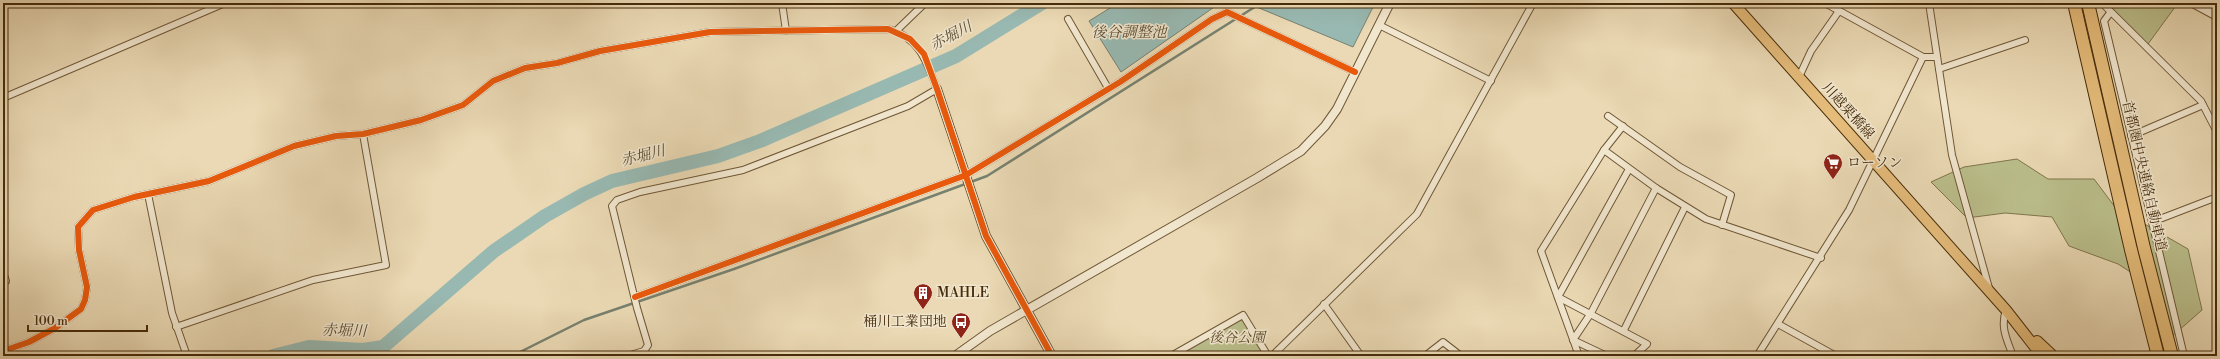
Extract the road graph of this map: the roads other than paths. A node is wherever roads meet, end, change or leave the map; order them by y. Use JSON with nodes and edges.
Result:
{"nodes":[{"id":1,"x":225,"y":3,"type":"edge"},
{"id":2,"x":782,"y":3,"type":"edge"},
{"id":3,"x":925,"y":3,"type":"edge"},
{"id":4,"x":1390,"y":3,"type":"edge"},
{"id":5,"x":1533,"y":3,"type":"edge"},
{"id":6,"x":1733,"y":3,"type":"edge"},
{"id":7,"x":1825,"y":3,"type":"edge"},
{"id":8,"x":1929,"y":3,"type":"edge"},
{"id":9,"x":2074,"y":3,"type":"edge"},
{"id":10,"x":2088,"y":3,"type":"edge"},
{"id":11,"x":2102,"y":3,"type":"edge"},
{"id":12,"x":2193,"y":3,"type":"edge"},
{"id":13,"x":1839,"y":11,"type":"junction"},
{"id":14,"x":2110,"y":13,"type":"junction"},
{"id":15,"x":2217,"y":16,"type":"edge"},
{"id":16,"x":1068,"y":19,"type":"dead end"},
{"id":17,"x":1379,"y":25,"type":"junction"},
{"id":18,"x":896,"y":30,"type":"junction"},
{"id":19,"x":786,"y":31,"type":"junction"},
{"id":20,"x":2025,"y":40,"type":"dead end"},
{"id":21,"x":1923,"y":57,"type":"junction"},
{"id":22,"x":1938,"y":57,"type":"junction"},
{"id":23,"x":1939,"y":69,"type":"junction"},
{"id":24,"x":1355,"y":72,"type":"junction"},
{"id":25,"x":1799,"y":77,"type":"junction"},
{"id":26,"x":1491,"y":81,"type":"junction"},
{"id":27,"x":1108,"y":88,"type":"junction"},
{"id":28,"x":937,"y":89,"type":"junction"},
{"id":29,"x":3,"y":98,"type":"edge"},
{"id":30,"x":2203,"y":105,"type":"junction"},
{"id":31,"x":1608,"y":116,"type":"dead end"},
{"id":32,"x":1622,"y":126,"type":"junction"},
{"id":33,"x":2217,"y":132,"type":"edge"},
{"id":34,"x":364,"y":134,"type":"junction"},
{"id":35,"x":2131,"y":136,"type":"junction"},
{"id":36,"x":1604,"y":150,"type":"junction"},
{"id":37,"x":1872,"y":159,"type":"junction"},
{"id":38,"x":1629,"y":169,"type":"junction"},
{"id":39,"x":966,"y":175,"type":"junction"},
{"id":40,"x":1656,"y":188,"type":"junction"},
{"id":41,"x":148,"y":194,"type":"junction"},
{"id":42,"x":2217,"y":197,"type":"edge"},
{"id":43,"x":1685,"y":207,"type":"junction"},
{"id":44,"x":2152,"y":222,"type":"junction"},
{"id":45,"x":1722,"y":225,"type":"junction"},
{"id":46,"x":1821,"y":258,"type":"junction"},
{"id":47,"x":3,"y":272,"type":"edge"},
{"id":48,"x":3,"y":282,"type":"edge"},
{"id":49,"x":1991,"y":294,"type":"junction"},
{"id":50,"x":634,"y":297,"type":"junction"},
{"id":51,"x":1558,"y":297,"type":"junction"},
{"id":52,"x":1324,"y":304,"type":"junction"},
{"id":53,"x":1027,"y":309,"type":"junction"},
{"id":54,"x":2006,"y":310,"type":"junction"},
{"id":55,"x":1590,"y":313,"type":"junction"},
{"id":56,"x":1778,"y":324,"type":"junction"},
{"id":57,"x":176,"y":327,"type":"junction"},
{"id":58,"x":1624,"y":330,"type":"junction"},
{"id":59,"x":1573,"y":340,"type":"junction"},
{"id":60,"x":3,"y":351,"type":"edge"},
{"id":61,"x":186,"y":356,"type":"edge"},
{"id":62,"x":626,"y":356,"type":"edge"},
{"id":63,"x":955,"y":356,"type":"edge"},
{"id":64,"x":1052,"y":356,"type":"edge"},
{"id":65,"x":1171,"y":356,"type":"edge"},
{"id":66,"x":1268,"y":356,"type":"edge"},
{"id":67,"x":1272,"y":356,"type":"edge"},
{"id":68,"x":1361,"y":356,"type":"edge"},
{"id":69,"x":1425,"y":356,"type":"edge"},
{"id":70,"x":1461,"y":356,"type":"edge"},
{"id":71,"x":1579,"y":356,"type":"edge"},
{"id":72,"x":1607,"y":356,"type":"edge"},
{"id":73,"x":1634,"y":356,"type":"edge"},
{"id":74,"x":1757,"y":356,"type":"edge"},
{"id":75,"x":1836,"y":356,"type":"edge"},
{"id":76,"x":2013,"y":356,"type":"edge"},
{"id":77,"x":2042,"y":356,"type":"edge"},
{"id":78,"x":2053,"y":356,"type":"edge"},
{"id":79,"x":2158,"y":356,"type":"edge"},
{"id":80,"x":2172,"y":356,"type":"edge"},
{"id":81,"x":2184,"y":356,"type":"edge"}],
"edges":[{"from":1,"to":29,"type":"street"},
{"from":2,"to":19,"type":"street"},
{"from":3,"to":18,"type":"street"},
{"from":4,"to":17,"type":"street"},
{"from":5,"to":26,"type":"street"},
{"from":6,"to":25,"type":"main road","name":"川越栗橋線"},
{"from":7,"to":13,"type":"street"},
{"from":8,"to":22,"type":"street"},
{"from":9,"to":79,"type":"highway","name":"首都圏中央連絡自動車道"},
{"from":10,"to":80,"type":"highway","name":"首都圏中央連絡自動車道"},
{"from":11,"to":14,"type":"street"},
{"from":12,"to":15,"type":"street"},
{"from":13,"to":21,"type":"street"},
{"from":13,"to":25,"type":"street"},
{"from":14,"to":30,"type":"street"},
{"from":14,"to":35,"type":"street"},
{"from":16,"to":27,"type":"street"},
{"from":17,"to":24,"type":"street"},
{"from":17,"to":26,"type":"street"},
{"from":18,"to":19,"type":"street"},
{"from":18,"to":28,"type":"street"},
{"from":19,"to":34,"type":"street"},
{"from":20,"to":23,"type":"street"},
{"from":21,"to":22,"type":"street"},
{"from":21,"to":37,"type":"street"},
{"from":22,"to":23,"type":"street"},
{"from":23,"to":49,"type":"street"},
{"from":24,"to":27,"type":"street"},
{"from":24,"to":53,"type":"street"},
{"from":25,"to":37,"type":"main road","name":"川越栗橋線"},
{"from":26,"to":52,"type":"street"},
{"from":27,"to":39,"type":"street"},
{"from":28,"to":39,"type":"street"},
{"from":28,"to":50,"type":"street"},
{"from":30,"to":33,"type":"street"},
{"from":30,"to":35,"type":"street"},
{"from":31,"to":32,"type":"street"},
{"from":32,"to":36,"type":"street"},
{"from":32,"to":45,"type":"street"},
{"from":34,"to":41,"type":"street"},
{"from":34,"to":57,"type":"street"},
{"from":35,"to":44,"type":"street"},
{"from":36,"to":38,"type":"street"},
{"from":36,"to":51,"type":"street"},
{"from":37,"to":46,"type":"street"},
{"from":37,"to":49,"type":"main road","name":"川越栗橋線"},
{"from":38,"to":40,"type":"street"},
{"from":38,"to":51,"type":"street"},
{"from":39,"to":50,"type":"street"},
{"from":39,"to":53,"type":"street"},
{"from":40,"to":43,"type":"street"},
{"from":40,"to":55,"type":"street"},
{"from":41,"to":57,"type":"street"},
{"from":41,"to":60,"type":"street"},
{"from":42,"to":44,"type":"street"},
{"from":43,"to":45,"type":"street"},
{"from":43,"to":58,"type":"street"},
{"from":44,"to":81,"type":"street"},
{"from":45,"to":46,"type":"street"},
{"from":46,"to":56,"type":"street"},
{"from":47,"to":48,"type":"street"},
{"from":49,"to":54,"type":"main road","name":"川越栗橋線"},
{"from":50,"to":62,"type":"street"},
{"from":51,"to":55,"type":"street"},
{"from":51,"to":59,"type":"street"},
{"from":52,"to":67,"type":"street"},
{"from":52,"to":68,"type":"street"},
{"from":53,"to":63,"type":"street"},
{"from":53,"to":64,"type":"street"},
{"from":54,"to":76,"type":"street"},
{"from":54,"to":77,"type":"main road","name":"川越栗橋線"},
{"from":54,"to":78,"type":"main road","name":"川越栗橋線"},
{"from":55,"to":58,"type":"street"},
{"from":55,"to":59,"type":"street"},
{"from":56,"to":74,"type":"street"},
{"from":56,"to":75,"type":"street"},
{"from":57,"to":61,"type":"street"},
{"from":58,"to":73,"type":"street"},
{"from":59,"to":71,"type":"street"},
{"from":59,"to":72,"type":"street"},
{"from":65,"to":66,"type":"street"},
{"from":69,"to":70,"type":"street"}]}
